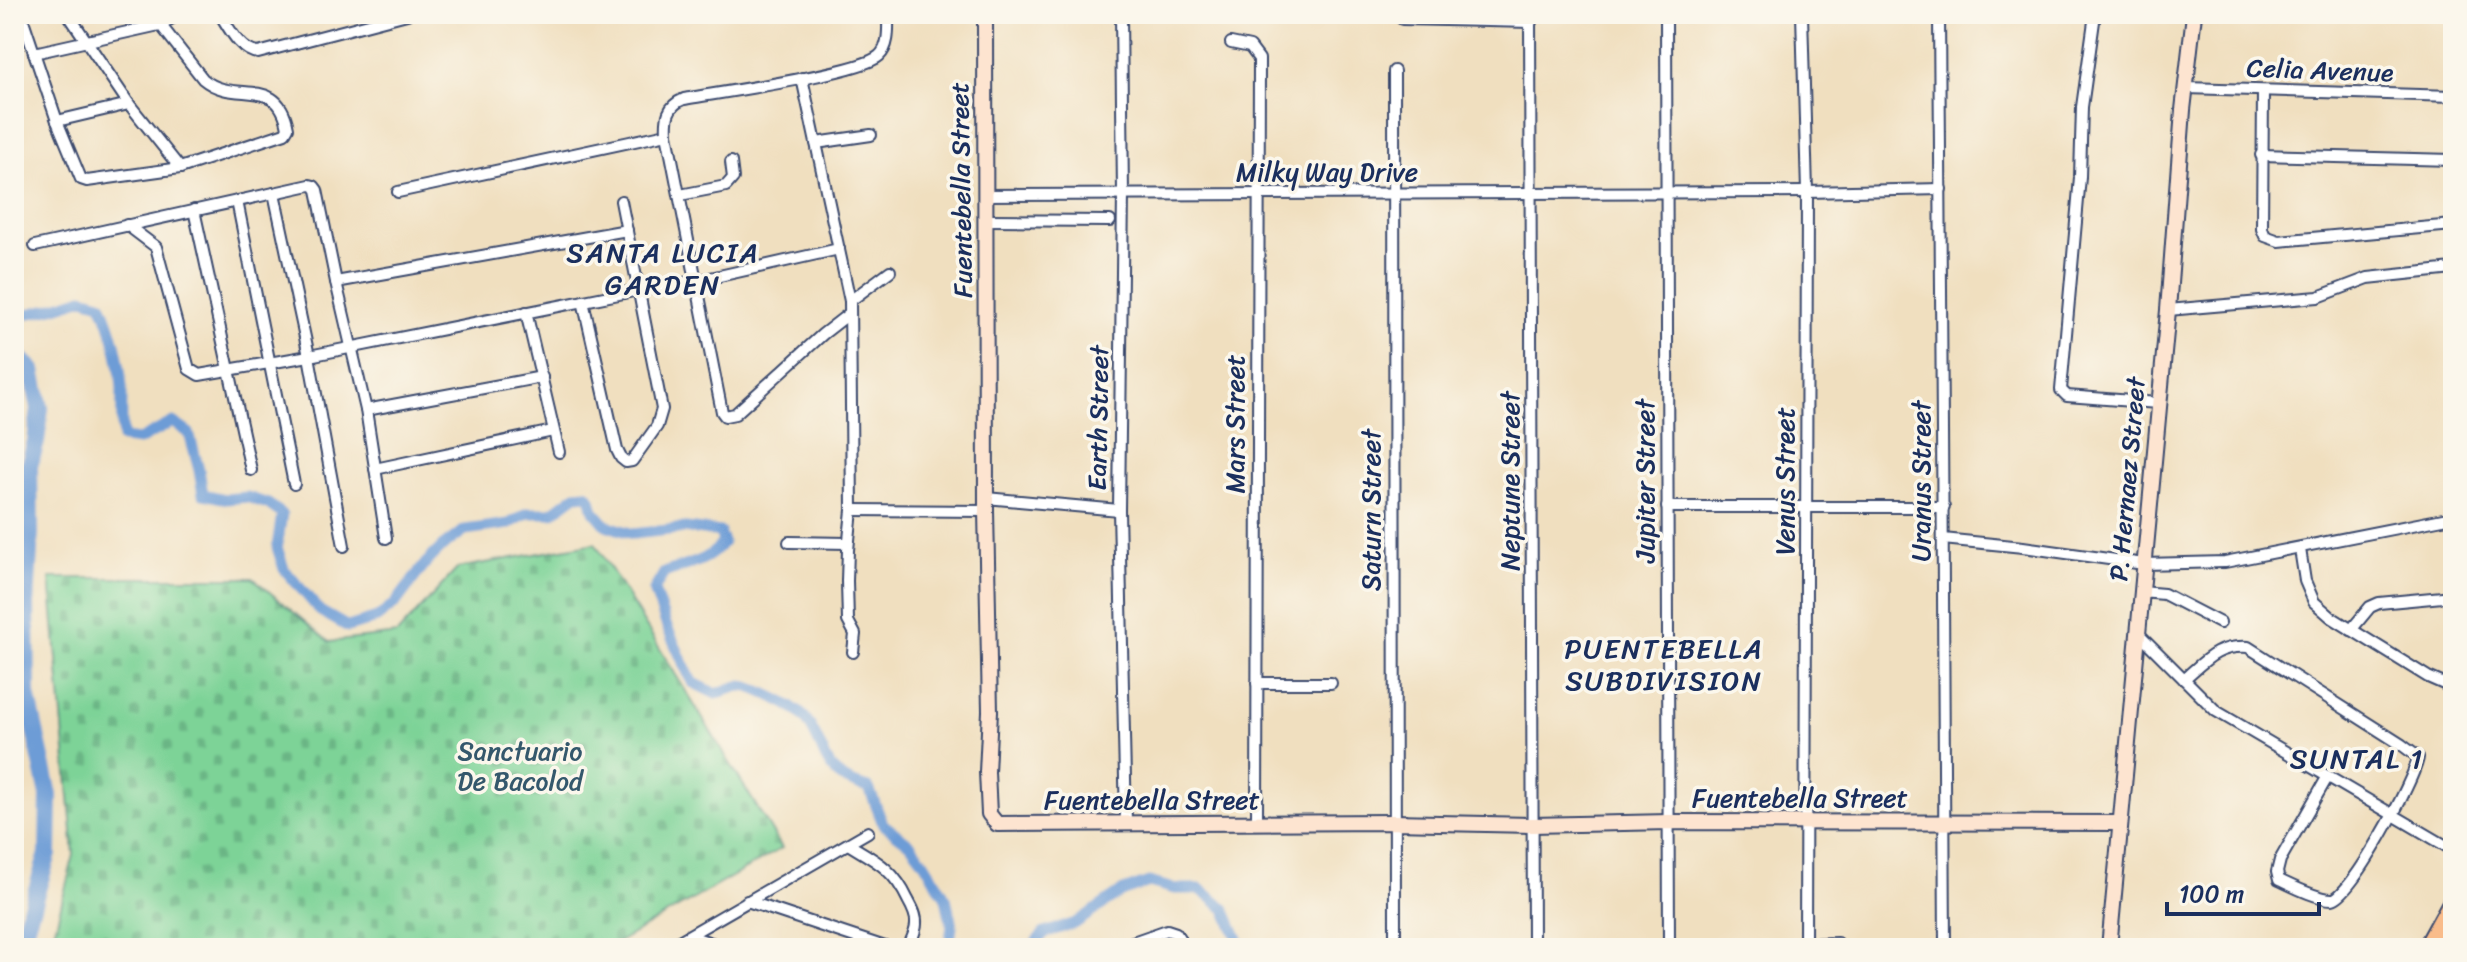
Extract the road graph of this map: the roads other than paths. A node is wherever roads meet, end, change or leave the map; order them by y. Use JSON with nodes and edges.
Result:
{"nodes":[{"id":1,"x":21,"y":14,"type":"edge"},
{"id":2,"x":68,"y":14,"type":"edge"},
{"id":3,"x":152,"y":14,"type":"edge"},
{"id":4,"x":180,"y":14,"type":"edge"},
{"id":5,"x":220,"y":14,"type":"edge"},
{"id":6,"x":407,"y":14,"type":"edge"},
{"id":7,"x":888,"y":14,"type":"edge"},
{"id":8,"x":985,"y":14,"type":"edge"},
{"id":9,"x":1121,"y":14,"type":"edge"},
{"id":10,"x":1666,"y":14,"type":"edge"},
{"id":11,"x":1802,"y":14,"type":"edge"},
{"id":12,"x":1939,"y":14,"type":"edge"},
{"id":13,"x":2095,"y":14,"type":"edge"},
{"id":14,"x":2194,"y":14,"type":"edge"},
{"id":15,"x":1531,"y":18,"type":"edge"},
{"id":16,"x":1402,"y":19,"type":"dead end"},
{"id":17,"x":159,"y":25,"type":"junction"},
{"id":18,"x":88,"y":43,"type":"junction"},
{"id":19,"x":1231,"y":43,"type":"dead end"},
{"id":20,"x":34,"y":53,"type":"junction"},
{"id":21,"x":1394,"y":71,"type":"dead end"},
{"id":22,"x":802,"y":78,"type":"junction"},
{"id":23,"x":2186,"y":88,"type":"junction"},
{"id":24,"x":2263,"y":91,"type":"junction"},
{"id":25,"x":2453,"y":96,"type":"edge"},
{"id":26,"x":129,"y":104,"type":"junction"},
{"id":27,"x":57,"y":121,"type":"junction"},
{"id":28,"x":667,"y":134,"type":"junction"},
{"id":29,"x":871,"y":135,"type":"dead end"},
{"id":30,"x":816,"y":143,"type":"junction"},
{"id":31,"x":2261,"y":155,"type":"junction"},
{"id":32,"x":2453,"y":160,"type":"edge"},
{"id":33,"x":731,"y":162,"type":"dead end"},
{"id":34,"x":180,"y":168,"type":"junction"},
{"id":35,"x":1941,"y":189,"type":"junction"},
{"id":36,"x":398,"y":192,"type":"dead end"},
{"id":37,"x":1668,"y":192,"type":"junction"},
{"id":38,"x":1807,"y":192,"type":"junction"},
{"id":39,"x":274,"y":193,"type":"junction"},
{"id":40,"x":1260,"y":193,"type":"junction"},
{"id":41,"x":1123,"y":194,"type":"junction"},
{"id":42,"x":1394,"y":194,"type":"junction"},
{"id":43,"x":1532,"y":194,"type":"junction"},
{"id":44,"x":680,"y":195,"type":"junction"},
{"id":45,"x":986,"y":195,"type":"junction"},
{"id":46,"x":237,"y":201,"type":"junction"},
{"id":47,"x":621,"y":201,"type":"dead end"},
{"id":48,"x":194,"y":210,"type":"junction"},
{"id":49,"x":986,"y":220,"type":"junction"},
{"id":50,"x":1110,"y":221,"type":"dead end"},
{"id":51,"x":127,"y":225,"type":"junction"},
{"id":52,"x":2453,"y":225,"type":"edge"},
{"id":53,"x":627,"y":230,"type":"junction"},
{"id":54,"x":35,"y":246,"type":"dead end"},
{"id":55,"x":839,"y":249,"type":"junction"},
{"id":56,"x":2453,"y":269,"type":"edge"},
{"id":57,"x":890,"y":271,"type":"dead end"},
{"id":58,"x":697,"y":281,"type":"junction"},
{"id":59,"x":336,"y":282,"type":"junction"},
{"id":60,"x":639,"y":290,"type":"junction"},
{"id":61,"x":583,"y":301,"type":"junction"},
{"id":62,"x":850,"y":301,"type":"junction"},
{"id":63,"x":2168,"y":310,"type":"junction"},
{"id":64,"x":526,"y":312,"type":"junction"},
{"id":65,"x":850,"y":313,"type":"junction"},
{"id":66,"x":350,"y":347,"type":"junction"},
{"id":67,"x":309,"y":356,"type":"junction"},
{"id":68,"x":269,"y":363,"type":"junction"},
{"id":69,"x":228,"y":370,"type":"junction"},
{"id":70,"x":542,"y":377,"type":"junction"},
{"id":71,"x":2158,"y":403,"type":"junction"},
{"id":72,"x":366,"y":410,"type":"junction"},
{"id":73,"x":553,"y":431,"type":"junction"},
{"id":74,"x":559,"y":452,"type":"dead end"},
{"id":75,"x":375,"y":469,"type":"junction"},
{"id":76,"x":251,"y":470,"type":"dead end"},
{"id":77,"x":294,"y":484,"type":"dead end"},
{"id":78,"x":986,"y":505,"type":"junction"},
{"id":79,"x":1807,"y":506,"type":"junction"},
{"id":80,"x":1667,"y":507,"type":"junction"},
{"id":81,"x":1944,"y":507,"type":"junction"},
{"id":82,"x":852,"y":510,"type":"junction"},
{"id":83,"x":1119,"y":510,"type":"junction"},
{"id":84,"x":2453,"y":517,"type":"edge"},
{"id":85,"x":386,"y":538,"type":"dead end"},
{"id":86,"x":1943,"y":539,"type":"junction"},
{"id":87,"x":789,"y":542,"type":"dead end"},
{"id":88,"x":848,"y":543,"type":"junction"},
{"id":89,"x":344,"y":546,"type":"dead end"},
{"id":90,"x":2300,"y":549,"type":"junction"},
{"id":91,"x":2144,"y":564,"type":"junction"},
{"id":92,"x":2141,"y":592,"type":"junction"},
{"id":93,"x":2453,"y":596,"type":"edge"},
{"id":94,"x":2220,"y":623,"type":"dead end"},
{"id":95,"x":2351,"y":630,"type":"junction"},
{"id":96,"x":2137,"y":632,"type":"junction"},
{"id":97,"x":853,"y":652,"type":"dead end"},
{"id":98,"x":2184,"y":679,"type":"junction"},
{"id":99,"x":1257,"y":683,"type":"junction"},
{"id":100,"x":1331,"y":683,"type":"dead end"},
{"id":101,"x":2453,"y":688,"type":"edge"},
{"id":102,"x":2328,"y":776,"type":"junction"},
{"id":103,"x":2393,"y":814,"type":"junction"},
{"id":104,"x":1804,"y":821,"type":"junction"},
{"id":105,"x":1393,"y":822,"type":"junction"},
{"id":106,"x":1669,"y":822,"type":"junction"},
{"id":107,"x":1943,"y":822,"type":"junction"},
{"id":108,"x":1126,"y":823,"type":"junction"},
{"id":109,"x":1257,"y":823,"type":"junction"},
{"id":110,"x":2120,"y":823,"type":"junction"},
{"id":111,"x":1532,"y":825,"type":"junction"},
{"id":112,"x":868,"y":832,"type":"dead end"},
{"id":113,"x":848,"y":844,"type":"junction"},
{"id":114,"x":2453,"y":850,"type":"edge"},
{"id":115,"x":2453,"y":899,"type":"edge"},
{"id":116,"x":747,"y":901,"type":"junction"},
{"id":117,"x":690,"y":936,"type":"junction"},
{"id":118,"x":1837,"y":943,"type":"dead end"},
{"id":119,"x":1805,"y":946,"type":"edge"},
{"id":120,"x":1118,"y":947,"type":"edge"},
{"id":121,"x":667,"y":948,"type":"edge"},
{"id":122,"x":726,"y":948,"type":"edge"},
{"id":123,"x":888,"y":948,"type":"edge"},
{"id":124,"x":908,"y":948,"type":"edge"},
{"id":125,"x":1105,"y":948,"type":"edge"},
{"id":126,"x":1185,"y":948,"type":"edge"},
{"id":127,"x":1395,"y":948,"type":"edge"},
{"id":128,"x":1533,"y":948,"type":"edge"},
{"id":129,"x":1669,"y":948,"type":"edge"},
{"id":130,"x":1945,"y":948,"type":"edge"},
{"id":131,"x":2109,"y":948,"type":"edge"},
{"id":132,"x":2426,"y":948,"type":"edge"}],
"edges":[{"from":1,"to":20,"type":"street"},
{"from":2,"to":18,"type":"street"},
{"from":3,"to":17,"type":"street"},
{"from":4,"to":17,"type":"street"},
{"from":5,"to":6,"type":"street"},
{"from":7,"to":22,"type":"street"},
{"from":8,"to":45,"type":"street","name":"Fuentebella Street"},
{"from":9,"to":41,"type":"street","name":"Earth Street"},
{"from":10,"to":37,"type":"street","name":"Jupiter Street"},
{"from":11,"to":38,"type":"street","name":"Venus Street"},
{"from":12,"to":35,"type":"street","name":"Uranus Street"},
{"from":13,"to":71,"type":"street"},
{"from":14,"to":23,"type":"street","name":"P. Hernaez Street"},
{"from":15,"to":16,"type":"street"},
{"from":15,"to":43,"type":"street","name":"Neptune Street"},
{"from":17,"to":18,"type":"street"},
{"from":17,"to":34,"type":"street"},
{"from":18,"to":20,"type":"street"},
{"from":18,"to":26,"type":"street"},
{"from":19,"to":40,"type":"street","name":"Mars Street"},
{"from":20,"to":27,"type":"street"},
{"from":21,"to":42,"type":"street","name":"Saturn Street"},
{"from":22,"to":28,"type":"street"},
{"from":22,"to":30,"type":"street"},
{"from":23,"to":24,"type":"street","name":"Celia Avenue"},
{"from":23,"to":63,"type":"street","name":"P. Hernaez Street"},
{"from":24,"to":25,"type":"street","name":"Celia Avenue"},
{"from":24,"to":31,"type":"street"},
{"from":26,"to":27,"type":"street"},
{"from":26,"to":34,"type":"street"},
{"from":27,"to":34,"type":"street"},
{"from":28,"to":36,"type":"street"},
{"from":28,"to":44,"type":"street"},
{"from":29,"to":30,"type":"street"},
{"from":30,"to":55,"type":"street"},
{"from":31,"to":32,"type":"street"},
{"from":31,"to":52,"type":"street"},
{"from":33,"to":44,"type":"street"},
{"from":35,"to":38,"type":"street","name":"Milky Way Drive"},
{"from":35,"to":81,"type":"street","name":"Uranus Street"},
{"from":37,"to":38,"type":"street","name":"Milky Way Drive"},
{"from":37,"to":43,"type":"street","name":"Milky Way Drive"},
{"from":37,"to":80,"type":"street","name":"Jupiter Street"},
{"from":38,"to":79,"type":"street","name":"Venus Street"},
{"from":39,"to":46,"type":"street"},
{"from":39,"to":59,"type":"street"},
{"from":39,"to":67,"type":"street"},
{"from":40,"to":41,"type":"street","name":"Milky Way Drive"},
{"from":40,"to":42,"type":"street","name":"Milky Way Drive"},
{"from":40,"to":99,"type":"street","name":"Mars Street"},
{"from":41,"to":45,"type":"street","name":"Milky Way Drive"},
{"from":41,"to":83,"type":"street","name":"Earth Street"},
{"from":42,"to":43,"type":"street","name":"Milky Way Drive"},
{"from":42,"to":105,"type":"street","name":"Saturn Street"},
{"from":43,"to":111,"type":"street","name":"Neptune Street"},
{"from":44,"to":58,"type":"street"},
{"from":45,"to":49,"type":"street","name":"Fuentebella Street"},
{"from":46,"to":48,"type":"street"},
{"from":46,"to":68,"type":"street"},
{"from":47,"to":53,"type":"street"},
{"from":48,"to":51,"type":"street"},
{"from":48,"to":69,"type":"street"},
{"from":49,"to":50,"type":"street"},
{"from":49,"to":78,"type":"street","name":"Fuentebella Street"},
{"from":51,"to":54,"type":"street"},
{"from":51,"to":69,"type":"street"},
{"from":53,"to":59,"type":"street"},
{"from":53,"to":60,"type":"street"},
{"from":55,"to":58,"type":"street"},
{"from":55,"to":62,"type":"street"},
{"from":56,"to":63,"type":"street"},
{"from":57,"to":62,"type":"street"},
{"from":58,"to":60,"type":"street"},
{"from":58,"to":65,"type":"street"},
{"from":59,"to":66,"type":"street"},
{"from":60,"to":61,"type":"street"},
{"from":60,"to":61,"type":"street"},
{"from":61,"to":64,"type":"street"},
{"from":62,"to":65,"type":"street"},
{"from":63,"to":71,"type":"street","name":"P. Hernaez Street"},
{"from":64,"to":66,"type":"street"},
{"from":64,"to":70,"type":"street"},
{"from":65,"to":82,"type":"street"},
{"from":66,"to":67,"type":"street"},
{"from":66,"to":72,"type":"street"},
{"from":67,"to":68,"type":"street"},
{"from":67,"to":89,"type":"street"},
{"from":68,"to":69,"type":"street"},
{"from":68,"to":77,"type":"street"},
{"from":69,"to":76,"type":"street"},
{"from":70,"to":72,"type":"street"},
{"from":70,"to":73,"type":"street"},
{"from":71,"to":91,"type":"street","name":"P. Hernaez Street"},
{"from":72,"to":75,"type":"street"},
{"from":73,"to":74,"type":"street"},
{"from":73,"to":75,"type":"street"},
{"from":75,"to":85,"type":"street"},
{"from":78,"to":82,"type":"street"},
{"from":78,"to":83,"type":"street"},
{"from":78,"to":108,"type":"street","name":"Fuentebella Street"},
{"from":79,"to":80,"type":"street"},
{"from":79,"to":81,"type":"street"},
{"from":79,"to":104,"type":"street","name":"Venus Street"},
{"from":80,"to":106,"type":"street","name":"Jupiter Street"},
{"from":81,"to":86,"type":"street","name":"Uranus Street"},
{"from":82,"to":88,"type":"street"},
{"from":83,"to":108,"type":"street","name":"Earth Street"},
{"from":84,"to":90,"type":"street"},
{"from":86,"to":91,"type":"street"},
{"from":86,"to":107,"type":"street","name":"Uranus Street"},
{"from":87,"to":88,"type":"street"},
{"from":88,"to":97,"type":"street"},
{"from":90,"to":91,"type":"street"},
{"from":90,"to":95,"type":"street"},
{"from":91,"to":92,"type":"street","name":"P. Hernaez Street"},
{"from":92,"to":94,"type":"street"},
{"from":92,"to":96,"type":"street","name":"P. Hernaez Street"},
{"from":93,"to":95,"type":"street"},
{"from":95,"to":101,"type":"street"},
{"from":96,"to":98,"type":"street"},
{"from":96,"to":110,"type":"street","name":"P. Hernaez Street"},
{"from":98,"to":102,"type":"street"},
{"from":98,"to":103,"type":"street"},
{"from":99,"to":100,"type":"street"},
{"from":99,"to":109,"type":"street","name":"Mars Street"},
{"from":102,"to":103,"type":"street"},
{"from":102,"to":103,"type":"street"},
{"from":103,"to":114,"type":"street"},
{"from":104,"to":106,"type":"street","name":"Fuentebella Street"},
{"from":104,"to":107,"type":"street","name":"Fuentebella Street"},
{"from":104,"to":119,"type":"street","name":"Venus Street"},
{"from":105,"to":109,"type":"street","name":"Fuentebella Street"},
{"from":105,"to":111,"type":"street","name":"Fuentebella Street"},
{"from":105,"to":127,"type":"street","name":"Saturn Street"},
{"from":106,"to":111,"type":"street","name":"Fuentebella Street"},
{"from":106,"to":129,"type":"street","name":"Jupiter Street"},
{"from":107,"to":110,"type":"street","name":"Fuentebella Street"},
{"from":107,"to":130,"type":"street","name":"Uranus Street"},
{"from":108,"to":109,"type":"street","name":"Fuentebella Street"},
{"from":110,"to":131,"type":"street","name":"P. Hernaez Street"},
{"from":111,"to":128,"type":"street","name":"Neptune Street"},
{"from":112,"to":113,"type":"street"},
{"from":113,"to":116,"type":"street"},
{"from":113,"to":124,"type":"street"},
{"from":115,"to":132,"type":"main road"},
{"from":116,"to":117,"type":"street"},
{"from":116,"to":123,"type":"street"},
{"from":117,"to":121,"type":"street"},
{"from":117,"to":122,"type":"street"},
{"from":118,"to":119,"type":"street"},
{"from":120,"to":125,"type":"street"},
{"from":120,"to":126,"type":"street"}]}
